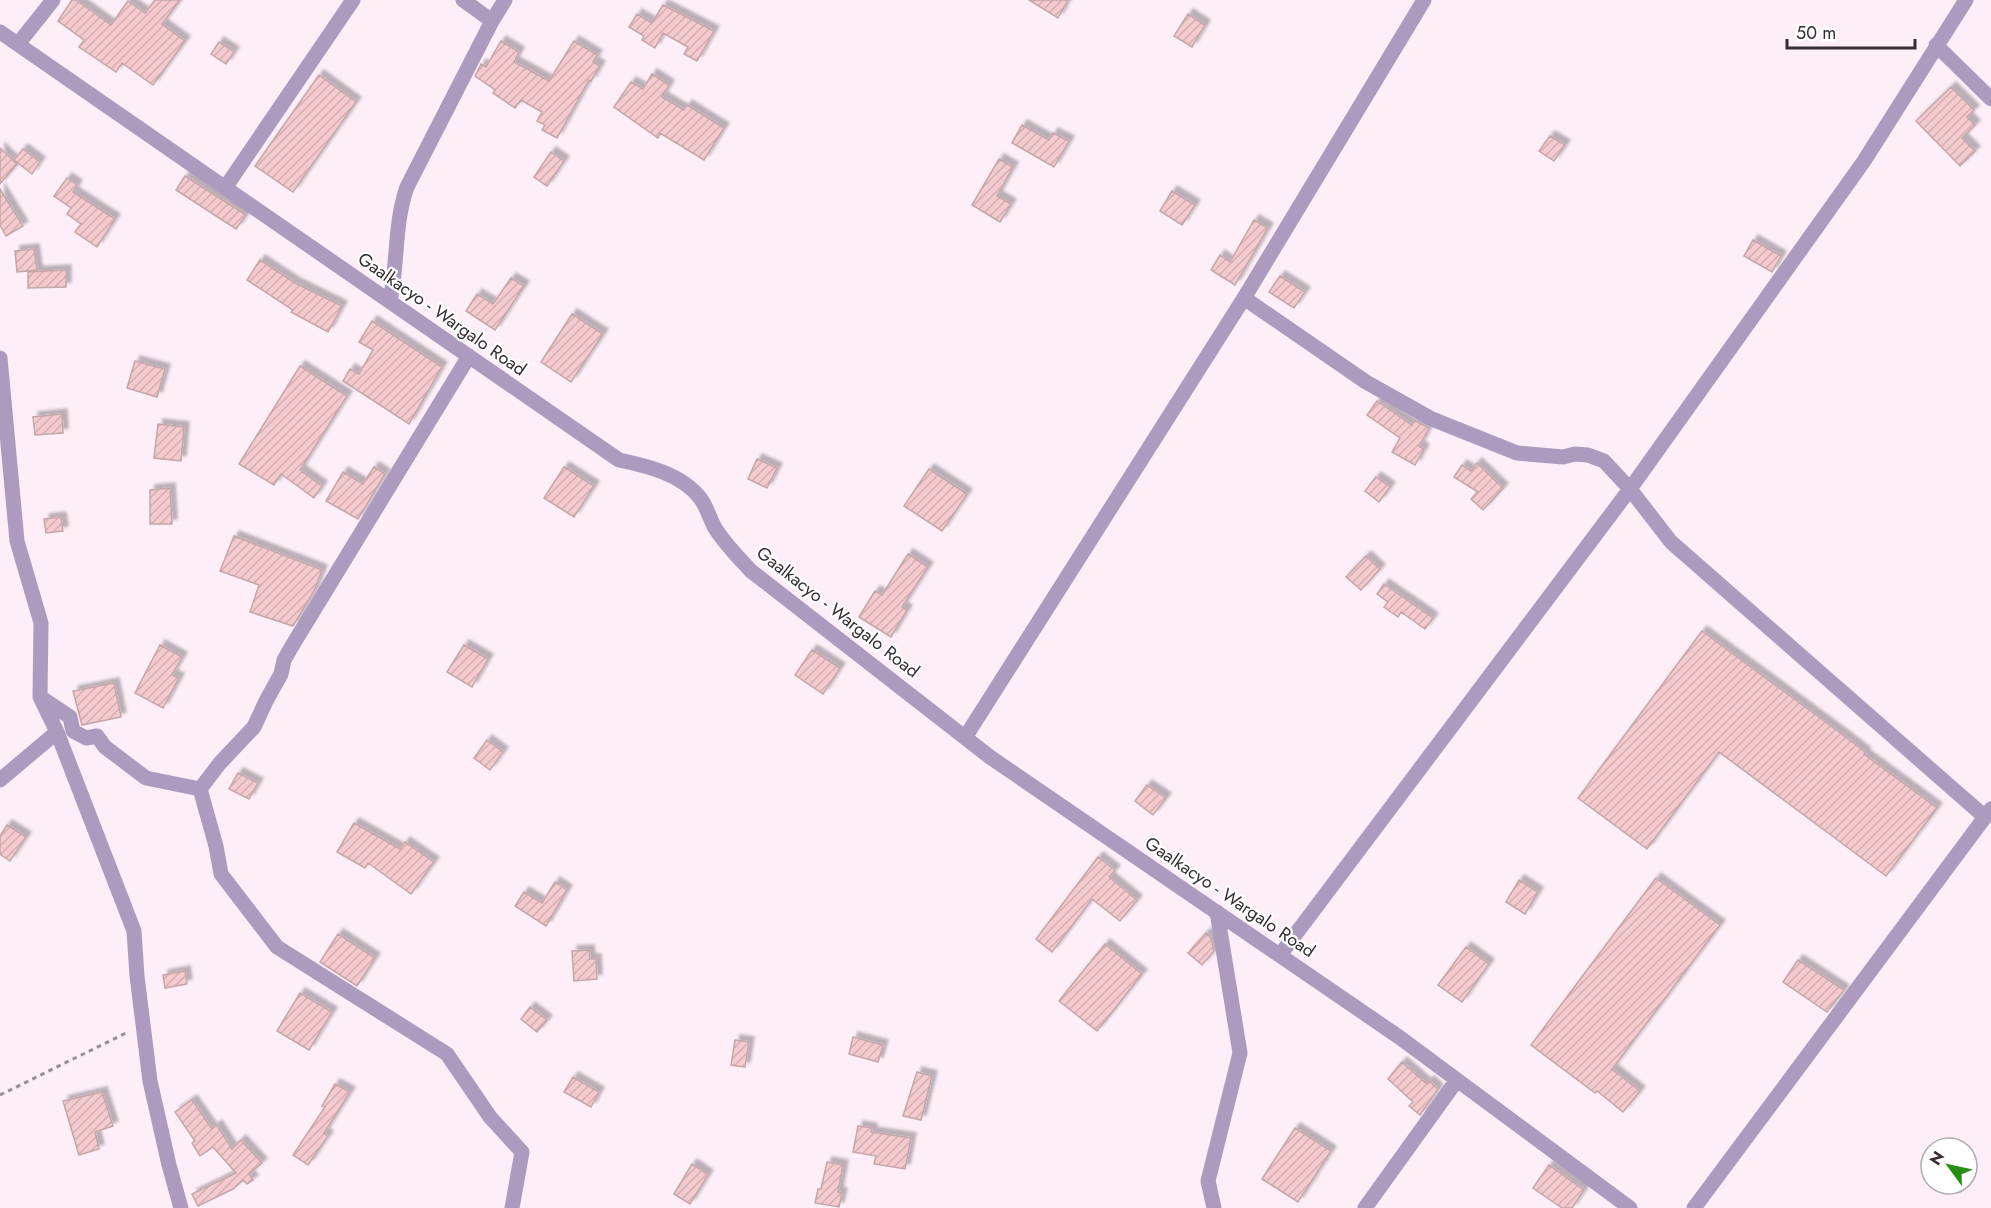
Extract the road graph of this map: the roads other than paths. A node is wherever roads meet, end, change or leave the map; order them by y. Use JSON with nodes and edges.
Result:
{"nodes":[{"id":1,"x":53,"y":0,"type":"edge"},
{"id":2,"x":353,"y":0,"type":"edge"},
{"id":3,"x":463,"y":0,"type":"edge"},
{"id":4,"x":505,"y":0,"type":"edge"},
{"id":5,"x":1424,"y":0,"type":"edge"},
{"id":6,"x":1966,"y":0,"type":"edge"},
{"id":7,"x":492,"y":21,"type":"junction"},
{"id":8,"x":0,"y":32,"type":"edge"},
{"id":9,"x":18,"y":44,"type":"junction"},
{"id":10,"x":1936,"y":45,"type":"junction"},
{"id":11,"x":1991,"y":99,"type":"edge"},
{"id":12,"x":225,"y":188,"type":"junction"},
{"id":13,"x":1244,"y":298,"type":"junction"},
{"id":14,"x":390,"y":301,"type":"junction"},
{"id":15,"x":468,"y":356,"type":"junction"},
{"id":16,"x":0,"y":358,"type":"edge"},
{"id":17,"x":1630,"y":489,"type":"junction"},
{"id":18,"x":40,"y":697,"type":"junction"},
{"id":19,"x":57,"y":732,"type":"junction"},
{"id":20,"x":966,"y":736,"type":"junction"},
{"id":21,"x":0,"y":780,"type":"edge"},
{"id":22,"x":200,"y":789,"type":"junction"},
{"id":23,"x":1988,"y":813,"type":"edge"},
{"id":24,"x":1217,"y":912,"type":"junction"},
{"id":25,"x":1280,"y":955,"type":"junction"},
{"id":26,"x":1457,"y":1080,"type":"junction"},
{"id":27,"x":181,"y":1208,"type":"edge"},
{"id":28,"x":512,"y":1208,"type":"edge"},
{"id":29,"x":1214,"y":1208,"type":"edge"},
{"id":30,"x":1365,"y":1208,"type":"edge"},
{"id":31,"x":1630,"y":1208,"type":"edge"},
{"id":32,"x":1694,"y":1208,"type":"edge"}],
"edges":[{"from":1,"to":9,"type":"street"},
{"from":2,"to":12,"type":"street"},
{"from":3,"to":7,"type":"street"},
{"from":4,"to":7,"type":"street"},
{"from":5,"to":13,"type":"street"},
{"from":6,"to":10,"type":"street"},
{"from":7,"to":14,"type":"street"},
{"from":8,"to":9,"type":"street","name":"Gaalkacyo - Wargalo Road"},
{"from":9,"to":12,"type":"street","name":"Gaalkacyo - Wargalo Road"},
{"from":10,"to":11,"type":"street"},
{"from":10,"to":17,"type":"street"},
{"from":12,"to":14,"type":"street","name":"Gaalkacyo - Wargalo Road"},
{"from":13,"to":17,"type":"street"},
{"from":13,"to":20,"type":"street"},
{"from":14,"to":15,"type":"street","name":"Gaalkacyo - Wargalo Road"},
{"from":15,"to":20,"type":"street","name":"Gaalkacyo - Wargalo Road"},
{"from":15,"to":22,"type":"street"},
{"from":16,"to":18,"type":"street"},
{"from":17,"to":23,"type":"street"},
{"from":17,"to":25,"type":"street"},
{"from":18,"to":19,"type":"street"},
{"from":18,"to":22,"type":"street"},
{"from":19,"to":21,"type":"street"},
{"from":19,"to":27,"type":"street"},
{"from":20,"to":24,"type":"street","name":"Gaalkacyo - Wargalo Road"},
{"from":22,"to":28,"type":"street"},
{"from":23,"to":32,"type":"street"},
{"from":24,"to":25,"type":"street","name":"Gaalkacyo - Wargalo Road"},
{"from":24,"to":29,"type":"street"},
{"from":25,"to":26,"type":"street","name":"Gaalkacyo - Wargalo Road"},
{"from":26,"to":30,"type":"street"},
{"from":26,"to":31,"type":"street","name":"Gaalkacyo - Wargalo Road"}]}
